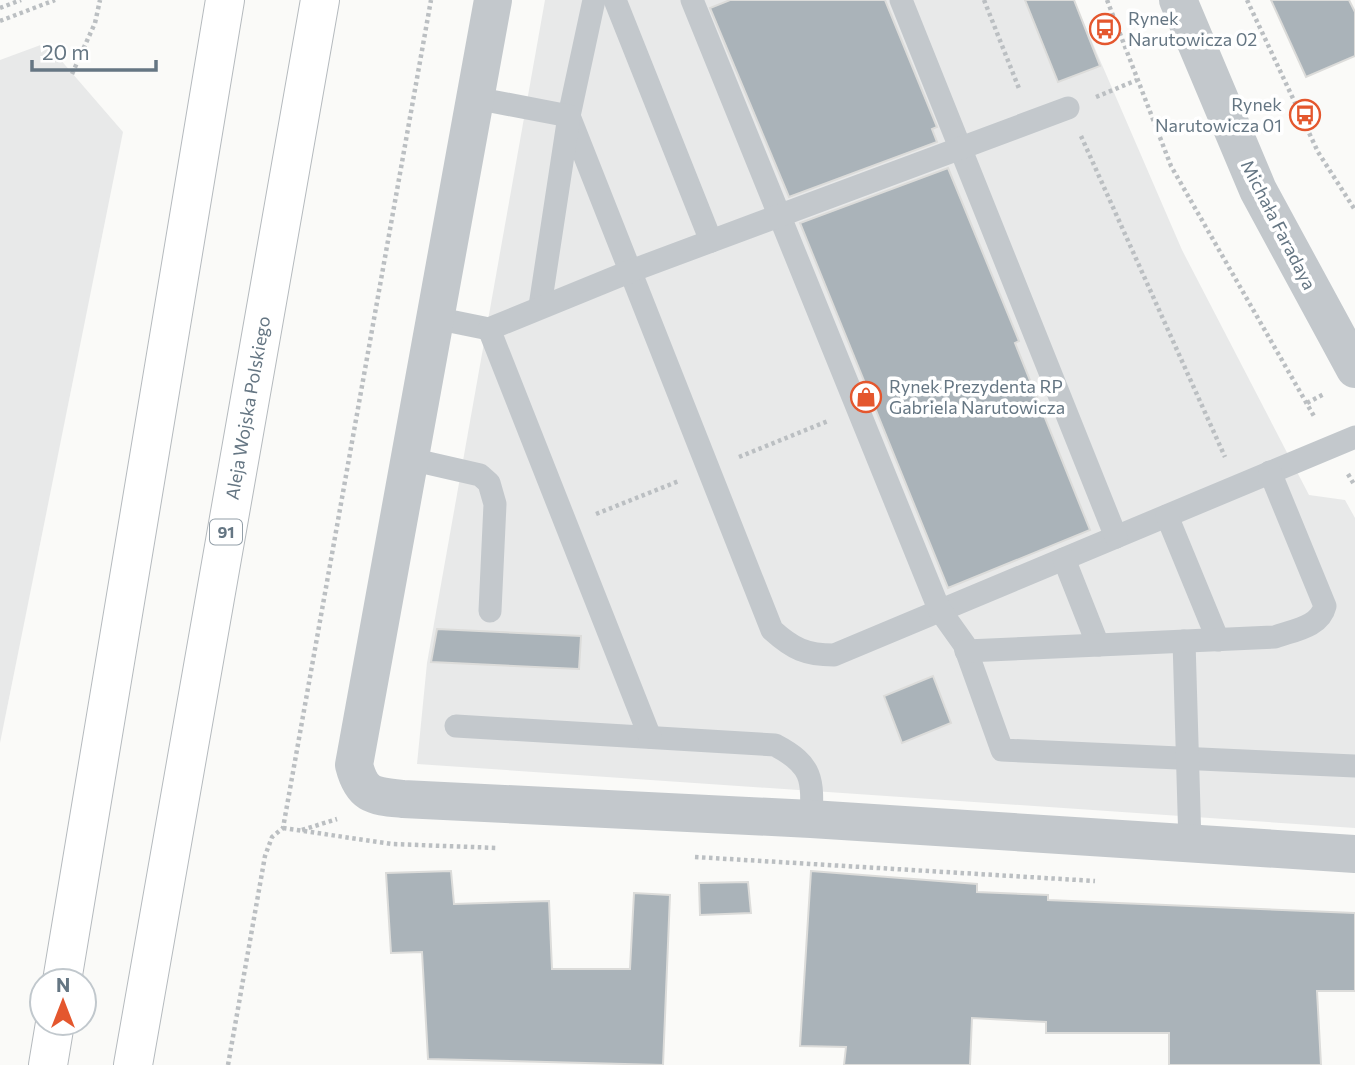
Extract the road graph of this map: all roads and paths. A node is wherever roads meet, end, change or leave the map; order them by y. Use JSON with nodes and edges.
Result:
{"nodes":[{"id":1,"x":21,"y":0,"type":"edge"},
{"id":2,"x":55,"y":0,"type":"edge"},
{"id":3,"x":100,"y":0,"type":"edge"},
{"id":4,"x":225,"y":0,"type":"edge"},
{"id":5,"x":320,"y":0,"type":"edge"},
{"id":6,"x":431,"y":0,"type":"edge"},
{"id":7,"x":493,"y":0,"type":"edge"},
{"id":8,"x":594,"y":0,"type":"edge"},
{"id":9,"x":615,"y":0,"type":"edge"},
{"id":10,"x":692,"y":0,"type":"edge"},
{"id":11,"x":901,"y":0,"type":"edge"},
{"id":12,"x":984,"y":0,"type":"edge"},
{"id":13,"x":1107,"y":0,"type":"edge"},
{"id":14,"x":1178,"y":0,"type":"edge"},
{"id":15,"x":1248,"y":0,"type":"edge"},
{"id":16,"x":0,"y":8,"type":"edge"},
{"id":17,"x":0,"y":20,"type":"edge"},
{"id":18,"x":72,"y":74,"type":"dead end"},
{"id":19,"x":1138,"y":80,"type":"junction"},
{"id":20,"x":475,"y":98,"type":"junction"},
{"id":21,"x":1068,"y":108,"type":"junction"},
{"id":22,"x":569,"y":116,"type":"junction"},
{"id":23,"x":1032,"y":121,"type":"junction"},
{"id":24,"x":960,"y":148,"type":"junction"},
{"id":25,"x":1355,"y":210,"type":"edge"},
{"id":26,"x":780,"y":215,"type":"junction"},
{"id":27,"x":711,"y":241,"type":"junction"},
{"id":28,"x":631,"y":271,"type":"junction"},
{"id":29,"x":540,"y":306,"type":"junction"},
{"id":30,"x":435,"y":318,"type":"junction"},
{"id":31,"x":489,"y":329,"type":"junction"},
{"id":32,"x":1355,"y":369,"type":"edge"},
{"id":33,"x":1355,"y":437,"type":"edge"},
{"id":34,"x":1332,"y":446,"type":"junction"},
{"id":35,"x":410,"y":459,"type":"junction"},
{"id":36,"x":1270,"y":472,"type":"junction"},
{"id":37,"x":1238,"y":485,"type":"junction"},
{"id":38,"x":1167,"y":516,"type":"junction"},
{"id":39,"x":1116,"y":537,"type":"junction"},
{"id":40,"x":1064,"y":559,"type":"junction"},
{"id":41,"x":939,"y":609,"type":"junction"},
{"id":42,"x":490,"y":611,"type":"dead end"},
{"id":43,"x":1218,"y":640,"type":"junction"},
{"id":44,"x":1184,"y":641,"type":"junction"},
{"id":45,"x":1098,"y":645,"type":"junction"},
{"id":46,"x":966,"y":651,"type":"junction"},
{"id":47,"x":456,"y":726,"type":"dead end"},
{"id":48,"x":650,"y":737,"type":"junction"},
{"id":49,"x":1189,"y":759,"type":"junction"},
{"id":50,"x":1355,"y":766,"type":"edge"},
{"id":51,"x":811,"y":819,"type":"junction"},
{"id":52,"x":283,"y":828,"type":"junction"},
{"id":53,"x":1191,"y":844,"type":"junction"},
{"id":54,"x":510,"y":848,"type":"dead end"},
{"id":55,"x":1355,"y":854,"type":"edge"},
{"id":56,"x":686,"y":857,"type":"dead end"},
{"id":57,"x":1104,"y":882,"type":"dead end"},
{"id":58,"x":64,"y":967,"type":"edge"},
{"id":59,"x":53,"y":1037,"type":"edge"},
{"id":60,"x":48,"y":1065,"type":"edge"},
{"id":61,"x":133,"y":1065,"type":"edge"},
{"id":62,"x":228,"y":1065,"type":"edge"}],
"edges":[{"from":1,"to":16,"type":"path"},
{"from":2,"to":17,"type":"path"},
{"from":3,"to":18,"type":"path"},
{"from":4,"to":58,"type":"main road"},
{"from":5,"to":61,"type":"main road","name":"Aleja Wojska Polskiego","number":"91"},
{"from":6,"to":52,"type":"path"},
{"from":7,"to":20,"type":"street"},
{"from":8,"to":22,"type":"lane"},
{"from":9,"to":27,"type":"lane"},
{"from":10,"to":26,"type":"lane"},
{"from":11,"to":24,"type":"lane"},
{"from":12,"to":23,"type":"path"},
{"from":13,"to":19,"type":"path"},
{"from":14,"to":32,"type":"street","name":"Michała Faradaya"},
{"from":15,"to":25,"type":"path"},
{"from":19,"to":21,"type":"path"},
{"from":19,"to":34,"type":"path"},
{"from":20,"to":22,"type":"lane"},
{"from":20,"to":30,"type":"street"},
{"from":21,"to":23,"type":"lane"},
{"from":21,"to":37,"type":"path"},
{"from":22,"to":28,"type":"lane"},
{"from":22,"to":29,"type":"lane"},
{"from":23,"to":24,"type":"lane"},
{"from":24,"to":26,"type":"lane"},
{"from":24,"to":39,"type":"lane"},
{"from":26,"to":27,"type":"lane"},
{"from":26,"to":41,"type":"lane"},
{"from":27,"to":28,"type":"lane"},
{"from":28,"to":29,"type":"lane"},
{"from":28,"to":41,"type":"lane"},
{"from":29,"to":31,"type":"lane"},
{"from":30,"to":31,"type":"lane"},
{"from":30,"to":35,"type":"street"},
{"from":31,"to":48,"type":"lane"},
{"from":33,"to":34,"type":"lane"},
{"from":34,"to":36,"type":"lane"},
{"from":35,"to":42,"type":"lane"},
{"from":35,"to":51,"type":"street"},
{"from":36,"to":37,"type":"lane"},
{"from":36,"to":43,"type":"lane"},
{"from":37,"to":38,"type":"lane"},
{"from":38,"to":39,"type":"lane"},
{"from":38,"to":43,"type":"lane"},
{"from":39,"to":40,"type":"lane"},
{"from":40,"to":41,"type":"lane"},
{"from":40,"to":45,"type":"lane"},
{"from":41,"to":46,"type":"lane"},
{"from":43,"to":44,"type":"lane"},
{"from":44,"to":45,"type":"lane"},
{"from":44,"to":49,"type":"lane"},
{"from":45,"to":46,"type":"lane"},
{"from":46,"to":49,"type":"lane"},
{"from":47,"to":48,"type":"lane"},
{"from":48,"to":51,"type":"lane"},
{"from":49,"to":50,"type":"lane"},
{"from":49,"to":53,"type":"lane"},
{"from":51,"to":53,"type":"street"},
{"from":52,"to":54,"type":"path"},
{"from":52,"to":62,"type":"path"},
{"from":53,"to":55,"type":"street"},
{"from":56,"to":57,"type":"path"},
{"from":59,"to":60,"type":"main road"}]}
